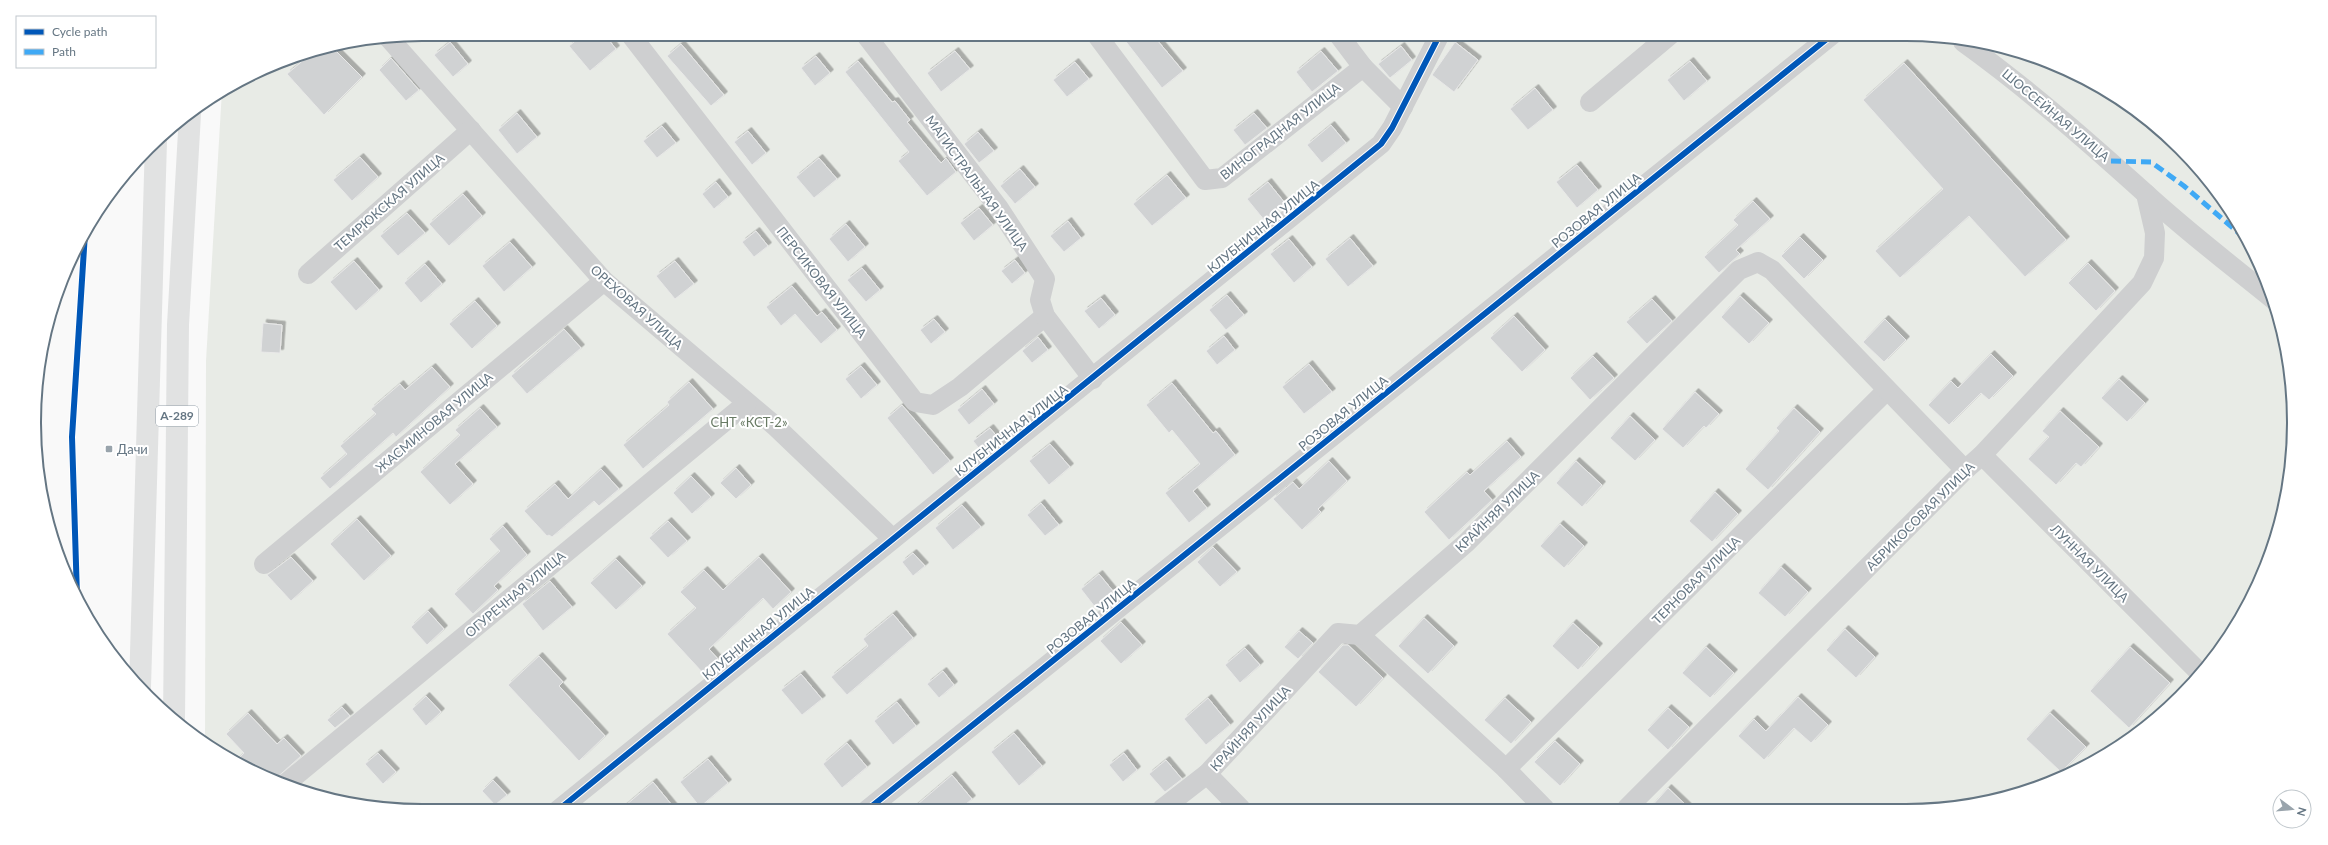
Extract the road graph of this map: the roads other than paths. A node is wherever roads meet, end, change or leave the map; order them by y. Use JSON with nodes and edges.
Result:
{"nodes":[{"id":1,"x":635,"y":41,"type":"edge"},
{"id":2,"x":870,"y":41,"type":"edge"},
{"id":3,"x":1101,"y":41,"type":"edge"},
{"id":4,"x":1343,"y":41,"type":"edge"},
{"id":5,"x":1436,"y":41,"type":"edge"},
{"id":6,"x":1663,"y":41,"type":"edge"},
{"id":7,"x":1824,"y":41,"type":"edge"},
{"id":8,"x":393,"y":42,"type":"edge"},
{"id":9,"x":1969,"y":46,"type":"edge"},
{"id":10,"x":1363,"y":66,"type":"junction"},
{"id":11,"x":1590,"y":102,"type":"dead end"},
{"id":12,"x":1403,"y":107,"type":"junction"},
{"id":13,"x":190,"y":120,"type":"edge"},
{"id":14,"x":471,"y":130,"type":"junction"},
{"id":15,"x":156,"y":150,"type":"edge"},
{"id":16,"x":2146,"y":194,"type":"junction"},
{"id":17,"x":308,"y":274,"type":"dead end"},
{"id":18,"x":604,"y":281,"type":"junction"},
{"id":19,"x":2264,"y":291,"type":"edge"},
{"id":20,"x":1045,"y":316,"type":"junction"},
{"id":21,"x":1093,"y":379,"type":"junction"},
{"id":22,"x":1887,"y":390,"type":"junction"},
{"id":23,"x":747,"y":403,"type":"junction"},
{"id":24,"x":1982,"y":455,"type":"junction"},
{"id":25,"x":1965,"y":470,"type":"junction"},
{"id":26,"x":892,"y":538,"type":"junction"},
{"id":27,"x":264,"y":564,"type":"dead end"},
{"id":28,"x":1360,"y":634,"type":"junction"},
{"id":29,"x":2197,"y":669,"type":"edge"},
{"id":30,"x":140,"y":678,"type":"edge"},
{"id":31,"x":174,"y":712,"type":"edge"},
{"id":32,"x":1506,"y":769,"type":"junction"},
{"id":33,"x":1206,"y":774,"type":"junction"},
{"id":34,"x":290,"y":780,"type":"edge"},
{"id":35,"x":566,"y":804,"type":"edge"},
{"id":36,"x":874,"y":804,"type":"edge"},
{"id":37,"x":1168,"y":804,"type":"edge"},
{"id":38,"x":1236,"y":804,"type":"edge"},
{"id":39,"x":1541,"y":804,"type":"edge"},
{"id":40,"x":1631,"y":804,"type":"edge"}],
"edges":[{"from":1,"to":20,"type":"street","name":"ПЕРСИКОВАЯ УЛИЦА"},
{"from":2,"to":20,"type":"street","name":"МАГИСТРАЛЬНАЯ УЛИЦА"},
{"from":3,"to":10,"type":"street","name":"ВИНОГРАДНАЯ УЛИЦА"},
{"from":4,"to":10,"type":"street"},
{"from":5,"to":12,"type":"street","name":"КЛУБНИЧНАЯ УЛИЦА"},
{"from":6,"to":11,"type":"street"},
{"from":7,"to":36,"type":"street","name":"РОЗОВАЯ УЛИЦА"},
{"from":8,"to":14,"type":"street","name":"ОРЕХОВАЯ УЛИЦА"},
{"from":9,"to":16,"type":"street","name":"ШОССЕЙНАЯ УЛИЦА"},
{"from":10,"to":12,"type":"street"},
{"from":12,"to":21,"type":"street","name":"КЛУБНИЧНАЯ УЛИЦА"},
{"from":13,"to":31,"type":"highway","number":"А-289"},
{"from":14,"to":17,"type":"street","name":"ТЕМРЮКСКАЯ УЛИЦА"},
{"from":14,"to":18,"type":"street","name":"ОРЕХОВАЯ УЛИЦА"},
{"from":15,"to":30,"type":"highway","number":"А-289"},
{"from":16,"to":19,"type":"street","name":"ШОССЕЙНАЯ УЛИЦА"},
{"from":16,"to":24,"type":"street","name":"АБРИКОСОВАЯ УЛИЦА"},
{"from":18,"to":23,"type":"street","name":"ОРЕХОВАЯ УЛИЦА"},
{"from":18,"to":27,"type":"street","name":"ЖАСМИНОВАЯ УЛИЦА"},
{"from":20,"to":21,"type":"street","name":"МАГИСТРАЛЬНАЯ УЛИЦА"},
{"from":21,"to":26,"type":"street","name":"КЛУБНИЧНАЯ УЛИЦА"},
{"from":22,"to":25,"type":"street"},
{"from":22,"to":28,"type":"street","name":"КРАЙНЯЯ УЛИЦА"},
{"from":22,"to":32,"type":"street","name":"ТЕРНОВАЯ УЛИЦА"},
{"from":23,"to":26,"type":"street","name":"ОРЕХОВАЯ УЛИЦА"},
{"from":23,"to":34,"type":"street","name":"ОГУРЕЧНАЯ УЛИЦА"},
{"from":24,"to":25,"type":"street","name":"АБРИКОСОВАЯ УЛИЦА"},
{"from":24,"to":29,"type":"street","name":"ЛУННАЯ УЛИЦА"},
{"from":25,"to":40,"type":"street","name":"АБРИКОСОВАЯ УЛИЦА"},
{"from":26,"to":35,"type":"street","name":"КЛУБНИЧНАЯ УЛИЦА"},
{"from":28,"to":32,"type":"street"},
{"from":28,"to":33,"type":"street","name":"КРАЙНЯЯ УЛИЦА"},
{"from":32,"to":39,"type":"street"},
{"from":33,"to":37,"type":"street","name":"КРАЙНЯЯ УЛИЦА"},
{"from":33,"to":38,"type":"street"}]}
